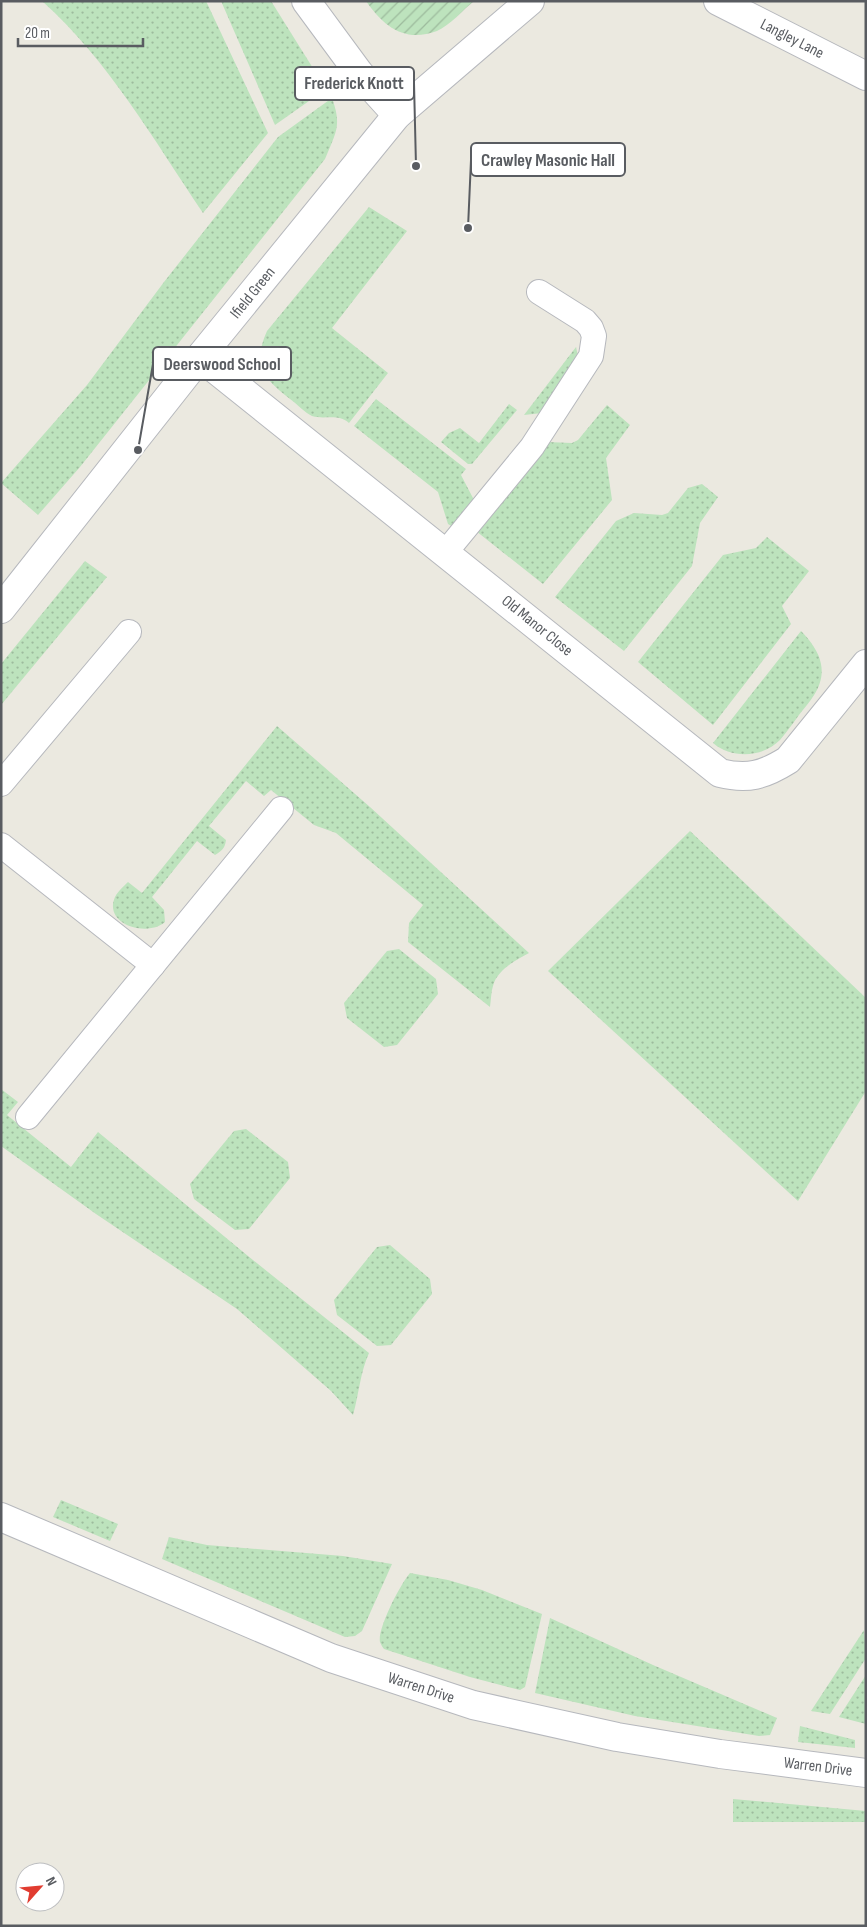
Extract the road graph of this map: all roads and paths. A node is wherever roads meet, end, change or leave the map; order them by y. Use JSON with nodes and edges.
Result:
{"nodes":[{"id":1,"x":306,"y":1,"type":"edge"},
{"id":2,"x":530,"y":1,"type":"edge"},
{"id":3,"x":718,"y":1,"type":"edge"},
{"id":4,"x":866,"y":76,"type":"edge"},
{"id":5,"x":396,"y":115,"type":"junction"},
{"id":6,"x":540,"y":292,"type":"dead end"},
{"id":7,"x":200,"y":357,"type":"junction"},
{"id":8,"x":445,"y":552,"type":"junction"},
{"id":9,"x":1,"y":609,"type":"edge"},
{"id":10,"x":129,"y":632,"type":"dead end"},
{"id":11,"x":866,"y":664,"type":"edge"},
{"id":12,"x":1,"y":784,"type":"edge"},
{"id":13,"x":281,"y":809,"type":"dead end"},
{"id":14,"x":1,"y":845,"type":"edge"},
{"id":15,"x":153,"y":965,"type":"junction"},
{"id":16,"x":28,"y":1117,"type":"dead end"},
{"id":17,"x":1,"y":1517,"type":"edge"},
{"id":18,"x":866,"y":1773,"type":"edge"}],
"edges":[{"from":1,"to":5,"type":"street"},
{"from":2,"to":5,"type":"street","name":"Ifield Green"},
{"from":3,"to":4,"type":"street","name":"Langley Lane"},
{"from":5,"to":7,"type":"street","name":"Ifield Green"},
{"from":6,"to":8,"type":"lane"},
{"from":7,"to":8,"type":"street","name":"Old Manor Close"},
{"from":7,"to":9,"type":"street","name":"Ifield Green"},
{"from":8,"to":11,"type":"street","name":"Old Manor Close"},
{"from":10,"to":12,"type":"lane"},
{"from":13,"to":15,"type":"lane"},
{"from":14,"to":15,"type":"lane"},
{"from":15,"to":16,"type":"lane"},
{"from":17,"to":18,"type":"street","name":"Warren Drive"}]}
